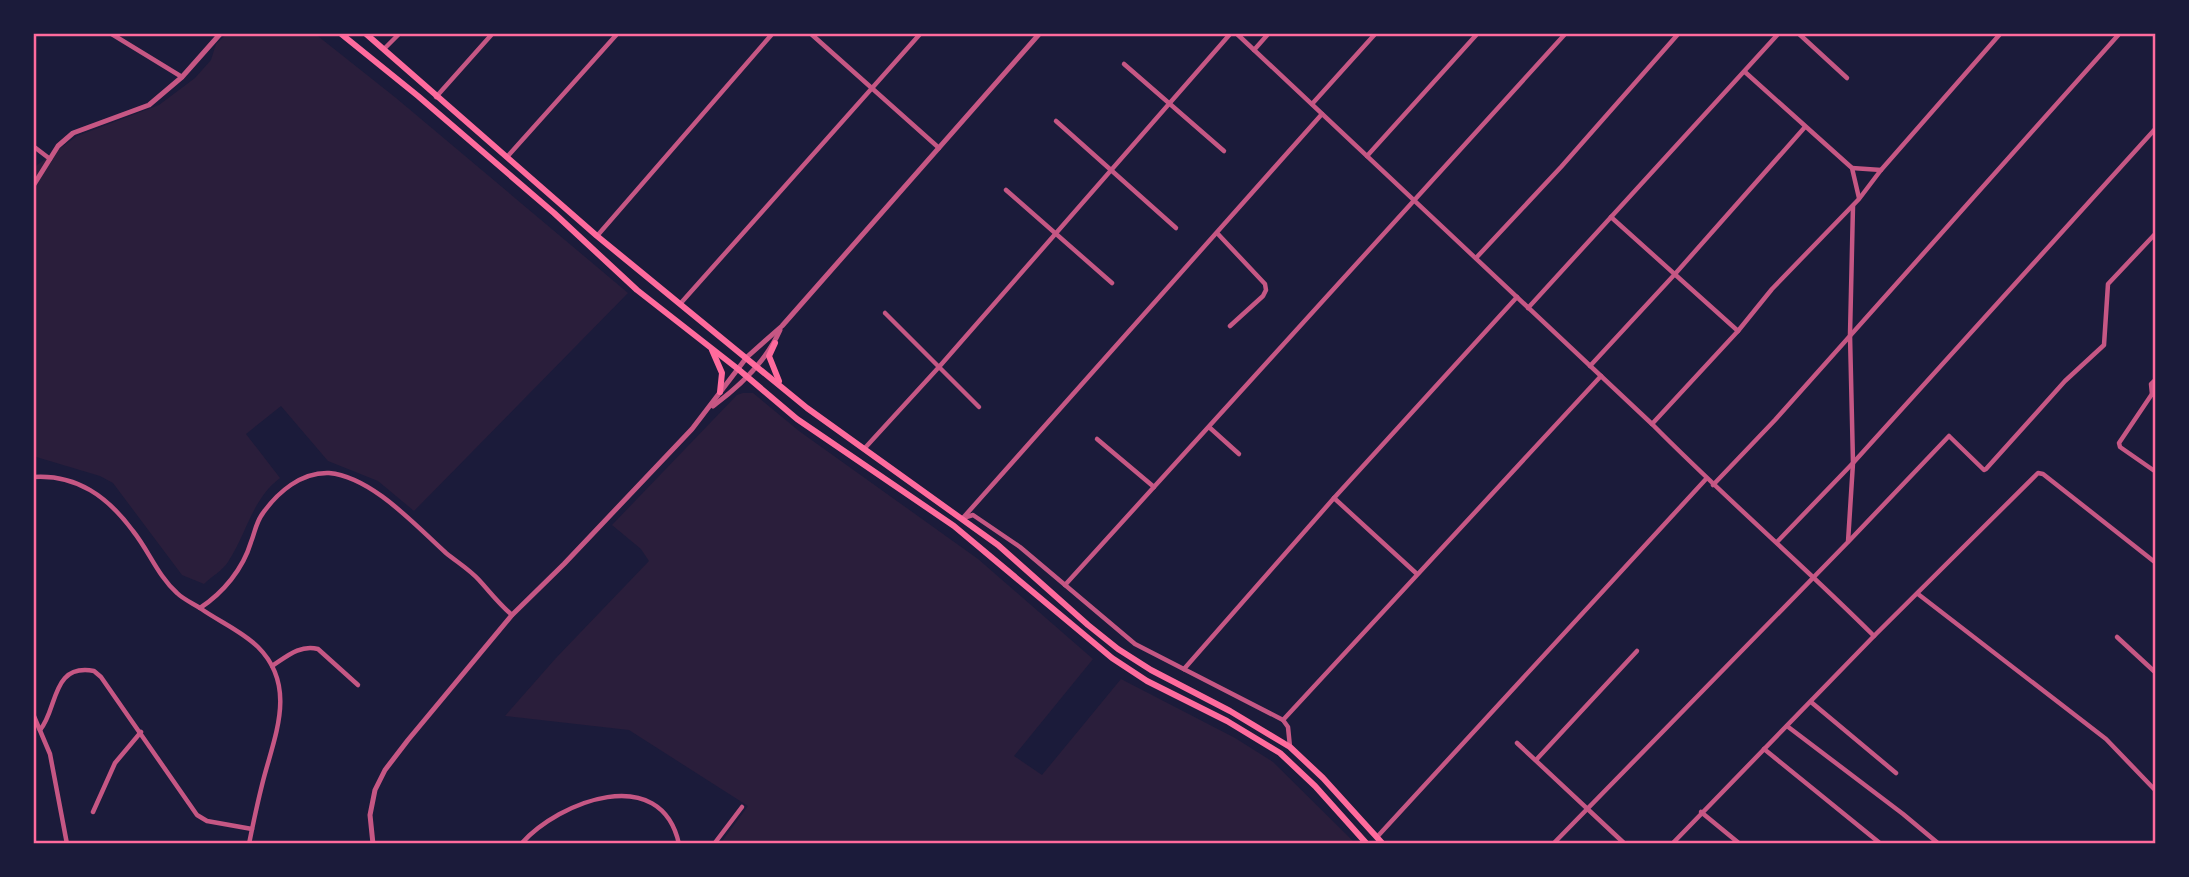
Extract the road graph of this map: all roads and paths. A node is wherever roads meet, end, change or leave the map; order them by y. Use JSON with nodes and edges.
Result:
{"nodes":[{"id":1,"x":110,"y":33,"type":"edge"},
{"id":2,"x":222,"y":33,"type":"edge"},
{"id":3,"x":340,"y":33,"type":"edge"},
{"id":4,"x":365,"y":33,"type":"edge"},
{"id":5,"x":401,"y":33,"type":"edge"},
{"id":6,"x":493,"y":33,"type":"edge"},
{"id":7,"x":618,"y":33,"type":"edge"},
{"id":8,"x":773,"y":33,"type":"edge"},
{"id":9,"x":810,"y":33,"type":"edge"},
{"id":10,"x":921,"y":33,"type":"edge"},
{"id":11,"x":1040,"y":33,"type":"edge"},
{"id":12,"x":1234,"y":33,"type":"edge"},
{"id":13,"x":1269,"y":33,"type":"edge"},
{"id":14,"x":1377,"y":33,"type":"edge"},
{"id":15,"x":1478,"y":33,"type":"edge"},
{"id":16,"x":1566,"y":33,"type":"edge"},
{"id":17,"x":1679,"y":33,"type":"edge"},
{"id":18,"x":1779,"y":33,"type":"edge"},
{"id":19,"x":1798,"y":33,"type":"edge"},
{"id":20,"x":2001,"y":33,"type":"edge"},
{"id":21,"x":2120,"y":33,"type":"edge"},
{"id":22,"x":384,"y":49,"type":"junction"},
{"id":23,"x":1254,"y":50,"type":"junction"},
{"id":24,"x":1124,"y":64,"type":"dead end"},
{"id":25,"x":1745,"y":72,"type":"junction"},
{"id":26,"x":182,"y":77,"type":"junction"},
{"id":27,"x":1847,"y":78,"type":"dead end"},
{"id":28,"x":872,"y":90,"type":"junction"},
{"id":29,"x":436,"y":97,"type":"junction"},
{"id":30,"x":1170,"y":103,"type":"junction"},
{"id":31,"x":1312,"y":104,"type":"junction"},
{"id":32,"x":1322,"y":114,"type":"junction"},
{"id":33,"x":1056,"y":121,"type":"dead end"},
{"id":34,"x":1805,"y":127,"type":"junction"},
{"id":35,"x":2156,"y":128,"type":"edge"},
{"id":36,"x":33,"y":146,"type":"edge"},
{"id":37,"x":939,"y":148,"type":"junction"},
{"id":38,"x":1224,"y":151,"type":"dead end"},
{"id":39,"x":1367,"y":156,"type":"junction"},
{"id":40,"x":507,"y":158,"type":"junction"},
{"id":41,"x":50,"y":159,"type":"junction"},
{"id":42,"x":1852,"y":168,"type":"junction"},
{"id":43,"x":1111,"y":170,"type":"junction"},
{"id":44,"x":1881,"y":170,"type":"junction"},
{"id":45,"x":33,"y":186,"type":"edge"},
{"id":46,"x":1006,"y":190,"type":"dead end"},
{"id":47,"x":1859,"y":199,"type":"junction"},
{"id":48,"x":1413,"y":200,"type":"junction"},
{"id":49,"x":1853,"y":206,"type":"junction"},
{"id":50,"x":1611,"y":217,"type":"junction"},
{"id":51,"x":1176,"y":228,"type":"dead end"},
{"id":52,"x":2156,"y":233,"type":"edge"},
{"id":53,"x":1055,"y":234,"type":"junction"},
{"id":54,"x":1218,"y":234,"type":"junction"},
{"id":55,"x":597,"y":236,"type":"junction"},
{"id":56,"x":1476,"y":258,"type":"junction"},
{"id":57,"x":1675,"y":274,"type":"junction"},
{"id":58,"x":1112,"y":283,"type":"dead end"},
{"id":59,"x":1517,"y":297,"type":"junction"},
{"id":60,"x":680,"y":304,"type":"junction"},
{"id":61,"x":1528,"y":308,"type":"junction"},
{"id":62,"x":885,"y":313,"type":"dead end"},
{"id":63,"x":1230,"y":326,"type":"dead end"},
{"id":64,"x":782,"y":327,"type":"junction"},
{"id":65,"x":1738,"y":331,"type":"junction"},
{"id":66,"x":1850,"y":335,"type":"junction"},
{"id":67,"x":775,"y":343,"type":"junction"},
{"id":68,"x":712,"y":349,"type":"junction"},
{"id":69,"x":747,"y":357,"type":"junction"},
{"id":70,"x":757,"y":365,"type":"junction"},
{"id":71,"x":1590,"y":366,"type":"junction"},
{"id":72,"x":939,"y":367,"type":"junction"},
{"id":73,"x":738,"y":369,"type":"junction"},
{"id":74,"x":747,"y":376,"type":"junction"},
{"id":75,"x":1601,"y":376,"type":"junction"},
{"id":76,"x":2156,"y":379,"type":"edge"},
{"id":77,"x":784,"y":389,"type":"junction"},
{"id":78,"x":720,"y":392,"type":"junction"},
{"id":79,"x":2154,"y":395,"type":"edge"},
{"id":80,"x":711,"y":407,"type":"junction"},
{"id":81,"x":979,"y":407,"type":"dead end"},
{"id":82,"x":1652,"y":424,"type":"junction"},
{"id":83,"x":1209,"y":427,"type":"junction"},
{"id":84,"x":1097,"y":439,"type":"dead end"},
{"id":85,"x":864,"y":449,"type":"junction"},
{"id":86,"x":1239,"y":454,"type":"dead end"},
{"id":87,"x":1853,"y":463,"type":"junction"},
{"id":88,"x":2156,"y":472,"type":"edge"},
{"id":89,"x":33,"y":477,"type":"edge"},
{"id":90,"x":1706,"y":479,"type":"junction"},
{"id":91,"x":1713,"y":485,"type":"junction"},
{"id":92,"x":1154,"y":487,"type":"junction"},
{"id":93,"x":1334,"y":498,"type":"junction"},
{"id":94,"x":962,"y":519,"type":"junction"},
{"id":95,"x":1777,"y":542,"type":"junction"},
{"id":96,"x":1848,"y":542,"type":"junction"},
{"id":97,"x":2156,"y":563,"type":"edge"},
{"id":98,"x":1418,"y":574,"type":"junction"},
{"id":99,"x":1815,"y":577,"type":"junction"},
{"id":100,"x":1065,"y":586,"type":"junction"},
{"id":101,"x":1918,"y":594,"type":"junction"},
{"id":102,"x":200,"y":608,"type":"junction"},
{"id":103,"x":512,"y":615,"type":"junction"},
{"id":104,"x":1874,"y":636,"type":"junction"},
{"id":105,"x":2116,"y":637,"type":"dead end"},
{"id":106,"x":1637,"y":651,"type":"dead end"},
{"id":107,"x":272,"y":666,"type":"junction"},
{"id":108,"x":1184,"y":669,"type":"junction"},
{"id":109,"x":2156,"y":673,"type":"edge"},
{"id":110,"x":358,"y":685,"type":"dead end"},
{"id":111,"x":1811,"y":702,"type":"junction"},
{"id":112,"x":33,"y":714,"type":"edge"},
{"id":113,"x":1283,"y":720,"type":"junction"},
{"id":114,"x":1787,"y":726,"type":"junction"},
{"id":115,"x":40,"y":730,"type":"junction"},
{"id":116,"x":141,"y":732,"type":"junction"},
{"id":117,"x":1517,"y":743,"type":"dead end"},
{"id":118,"x":1290,"y":747,"type":"junction"},
{"id":119,"x":1764,"y":749,"type":"junction"},
{"id":120,"x":1536,"y":760,"type":"junction"},
{"id":121,"x":1896,"y":773,"type":"dead end"},
{"id":122,"x":2156,"y":791,"type":"edge"},
{"id":123,"x":742,"y":807,"type":"dead end"},
{"id":124,"x":1588,"y":809,"type":"junction"},
{"id":125,"x":93,"y":812,"type":"dead end"},
{"id":126,"x":1701,"y":813,"type":"junction"},
{"id":127,"x":252,"y":830,"type":"junction"},
{"id":128,"x":1377,"y":837,"type":"junction"},
{"id":129,"x":67,"y":844,"type":"edge"},
{"id":130,"x":249,"y":844,"type":"edge"},
{"id":131,"x":373,"y":844,"type":"edge"},
{"id":132,"x":521,"y":844,"type":"edge"},
{"id":133,"x":679,"y":844,"type":"edge"},
{"id":134,"x":714,"y":844,"type":"edge"},
{"id":135,"x":1367,"y":844,"type":"edge"},
{"id":136,"x":1383,"y":844,"type":"edge"},
{"id":137,"x":1553,"y":844,"type":"edge"},
{"id":138,"x":1625,"y":844,"type":"edge"},
{"id":139,"x":1672,"y":844,"type":"edge"},
{"id":140,"x":1740,"y":844,"type":"edge"},
{"id":141,"x":1881,"y":844,"type":"edge"},
{"id":142,"x":1939,"y":844,"type":"edge"}],
"edges":[{"from":1,"to":26,"type":"street"},
{"from":2,"to":26,"type":"street"},
{"from":3,"to":68,"type":"main road"},
{"from":4,"to":22,"type":"main road"},
{"from":5,"to":22,"type":"street"},
{"from":6,"to":29,"type":"street"},
{"from":7,"to":40,"type":"street"},
{"from":8,"to":55,"type":"street"},
{"from":9,"to":28,"type":"street"},
{"from":10,"to":28,"type":"street"},
{"from":11,"to":37,"type":"street"},
{"from":12,"to":23,"type":"street"},
{"from":12,"to":30,"type":"street"},
{"from":13,"to":23,"type":"street"},
{"from":14,"to":31,"type":"street"},
{"from":15,"to":39,"type":"street"},
{"from":16,"to":48,"type":"street"},
{"from":17,"to":56,"type":"street"},
{"from":18,"to":25,"type":"street"},
{"from":19,"to":27,"type":"street"},
{"from":20,"to":44,"type":"street"},
{"from":21,"to":66,"type":"street"},
{"from":22,"to":29,"type":"main road"},
{"from":23,"to":31,"type":"street"},
{"from":24,"to":30,"type":"street"},
{"from":25,"to":34,"type":"street"},
{"from":25,"to":50,"type":"street"},
{"from":26,"to":41,"type":"street"},
{"from":28,"to":37,"type":"street"},
{"from":28,"to":60,"type":"street"},
{"from":29,"to":40,"type":"main road"},
{"from":30,"to":38,"type":"street"},
{"from":30,"to":43,"type":"street"},
{"from":31,"to":32,"type":"street"},
{"from":32,"to":39,"type":"street"},
{"from":32,"to":54,"type":"street"},
{"from":33,"to":43,"type":"street"},
{"from":34,"to":42,"type":"street"},
{"from":34,"to":57,"type":"street"},
{"from":35,"to":87,"type":"street"},
{"from":36,"to":41,"type":"street"},
{"from":37,"to":64,"type":"street"},
{"from":39,"to":48,"type":"street"},
{"from":40,"to":55,"type":"main road"},
{"from":41,"to":45,"type":"street"},
{"from":42,"to":44,"type":"street"},
{"from":42,"to":47,"type":"street"},
{"from":43,"to":51,"type":"street"},
{"from":43,"to":53,"type":"street"},
{"from":44,"to":47,"type":"street"},
{"from":46,"to":53,"type":"street"},
{"from":47,"to":49,"type":"street"},
{"from":48,"to":56,"type":"street"},
{"from":48,"to":83,"type":"street"},
{"from":49,"to":65,"type":"street"},
{"from":49,"to":66,"type":"street"},
{"from":50,"to":57,"type":"street"},
{"from":50,"to":61,"type":"street"},
{"from":52,"to":96,"type":"street"},
{"from":53,"to":58,"type":"street"},
{"from":53,"to":72,"type":"street"},
{"from":54,"to":63,"type":"street"},
{"from":54,"to":94,"type":"street"},
{"from":55,"to":60,"type":"main road"},
{"from":56,"to":59,"type":"street"},
{"from":57,"to":65,"type":"street"},
{"from":57,"to":71,"type":"street"},
{"from":59,"to":61,"type":"street"},
{"from":59,"to":93,"type":"street"},
{"from":60,"to":69,"type":"main road"},
{"from":61,"to":71,"type":"street"},
{"from":62,"to":72,"type":"street"},
{"from":64,"to":67,"type":"street"},
{"from":64,"to":69,"type":"street"},
{"from":65,"to":82,"type":"street"},
{"from":66,"to":87,"type":"street"},
{"from":66,"to":91,"type":"street"},
{"from":67,"to":70,"type":"street"},
{"from":67,"to":77,"type":"main road"},
{"from":68,"to":73,"type":"main road"},
{"from":68,"to":78,"type":"main road"},
{"from":69,"to":70,"type":"main road"},
{"from":69,"to":73,"type":"street"},
{"from":70,"to":74,"type":"street"},
{"from":70,"to":77,"type":"main road"},
{"from":71,"to":75,"type":"street"},
{"from":72,"to":81,"type":"street"},
{"from":72,"to":85,"type":"street"},
{"from":73,"to":74,"type":"main road"},
{"from":73,"to":78,"type":"street"},
{"from":74,"to":80,"type":"street"},
{"from":74,"to":135,"type":"main road"},
{"from":75,"to":82,"type":"street"},
{"from":75,"to":98,"type":"street"},
{"from":76,"to":79,"type":"street"},
{"from":77,"to":85,"type":"main road"},
{"from":78,"to":80,"type":"street"},
{"from":79,"to":88,"type":"street"},
{"from":80,"to":103,"type":"street"},
{"from":82,"to":90,"type":"street"},
{"from":83,"to":86,"type":"street"},
{"from":83,"to":92,"type":"street"},
{"from":84,"to":92,"type":"street"},
{"from":85,"to":94,"type":"main road"},
{"from":87,"to":95,"type":"street"},
{"from":87,"to":96,"type":"street"},
{"from":89,"to":102,"type":"street"},
{"from":90,"to":91,"type":"street"},
{"from":90,"to":128,"type":"street"},
{"from":91,"to":95,"type":"street"},
{"from":92,"to":100,"type":"street"},
{"from":93,"to":98,"type":"street"},
{"from":93,"to":108,"type":"street"},
{"from":94,"to":100,"type":"street"},
{"from":94,"to":118,"type":"main road"},
{"from":95,"to":99,"type":"street"},
{"from":96,"to":99,"type":"street"},
{"from":97,"to":101,"type":"street"},
{"from":98,"to":113,"type":"street"},
{"from":99,"to":104,"type":"street"},
{"from":99,"to":124,"type":"street"},
{"from":100,"to":108,"type":"street"},
{"from":101,"to":104,"type":"street"},
{"from":101,"to":122,"type":"street"},
{"from":102,"to":103,"type":"street"},
{"from":102,"to":107,"type":"street"},
{"from":103,"to":131,"type":"street"},
{"from":104,"to":111,"type":"street"},
{"from":105,"to":109,"type":"street"},
{"from":106,"to":120,"type":"street"},
{"from":107,"to":110,"type":"street"},
{"from":107,"to":127,"type":"street"},
{"from":108,"to":113,"type":"street"},
{"from":111,"to":114,"type":"street"},
{"from":111,"to":121,"type":"street"},
{"from":112,"to":115,"type":"street"},
{"from":113,"to":118,"type":"street"},
{"from":114,"to":119,"type":"street"},
{"from":114,"to":142,"type":"street"},
{"from":115,"to":116,"type":"street"},
{"from":115,"to":129,"type":"street"},
{"from":116,"to":125,"type":"street"},
{"from":116,"to":127,"type":"street"},
{"from":117,"to":120,"type":"street"},
{"from":118,"to":128,"type":"main road"},
{"from":119,"to":126,"type":"street"},
{"from":119,"to":141,"type":"street"},
{"from":120,"to":124,"type":"street"},
{"from":123,"to":134,"type":"street"},
{"from":124,"to":137,"type":"street"},
{"from":124,"to":138,"type":"street"},
{"from":126,"to":139,"type":"street"},
{"from":126,"to":140,"type":"street"},
{"from":127,"to":130,"type":"street"},
{"from":128,"to":136,"type":"main road"},
{"from":132,"to":133,"type":"street"}]}
